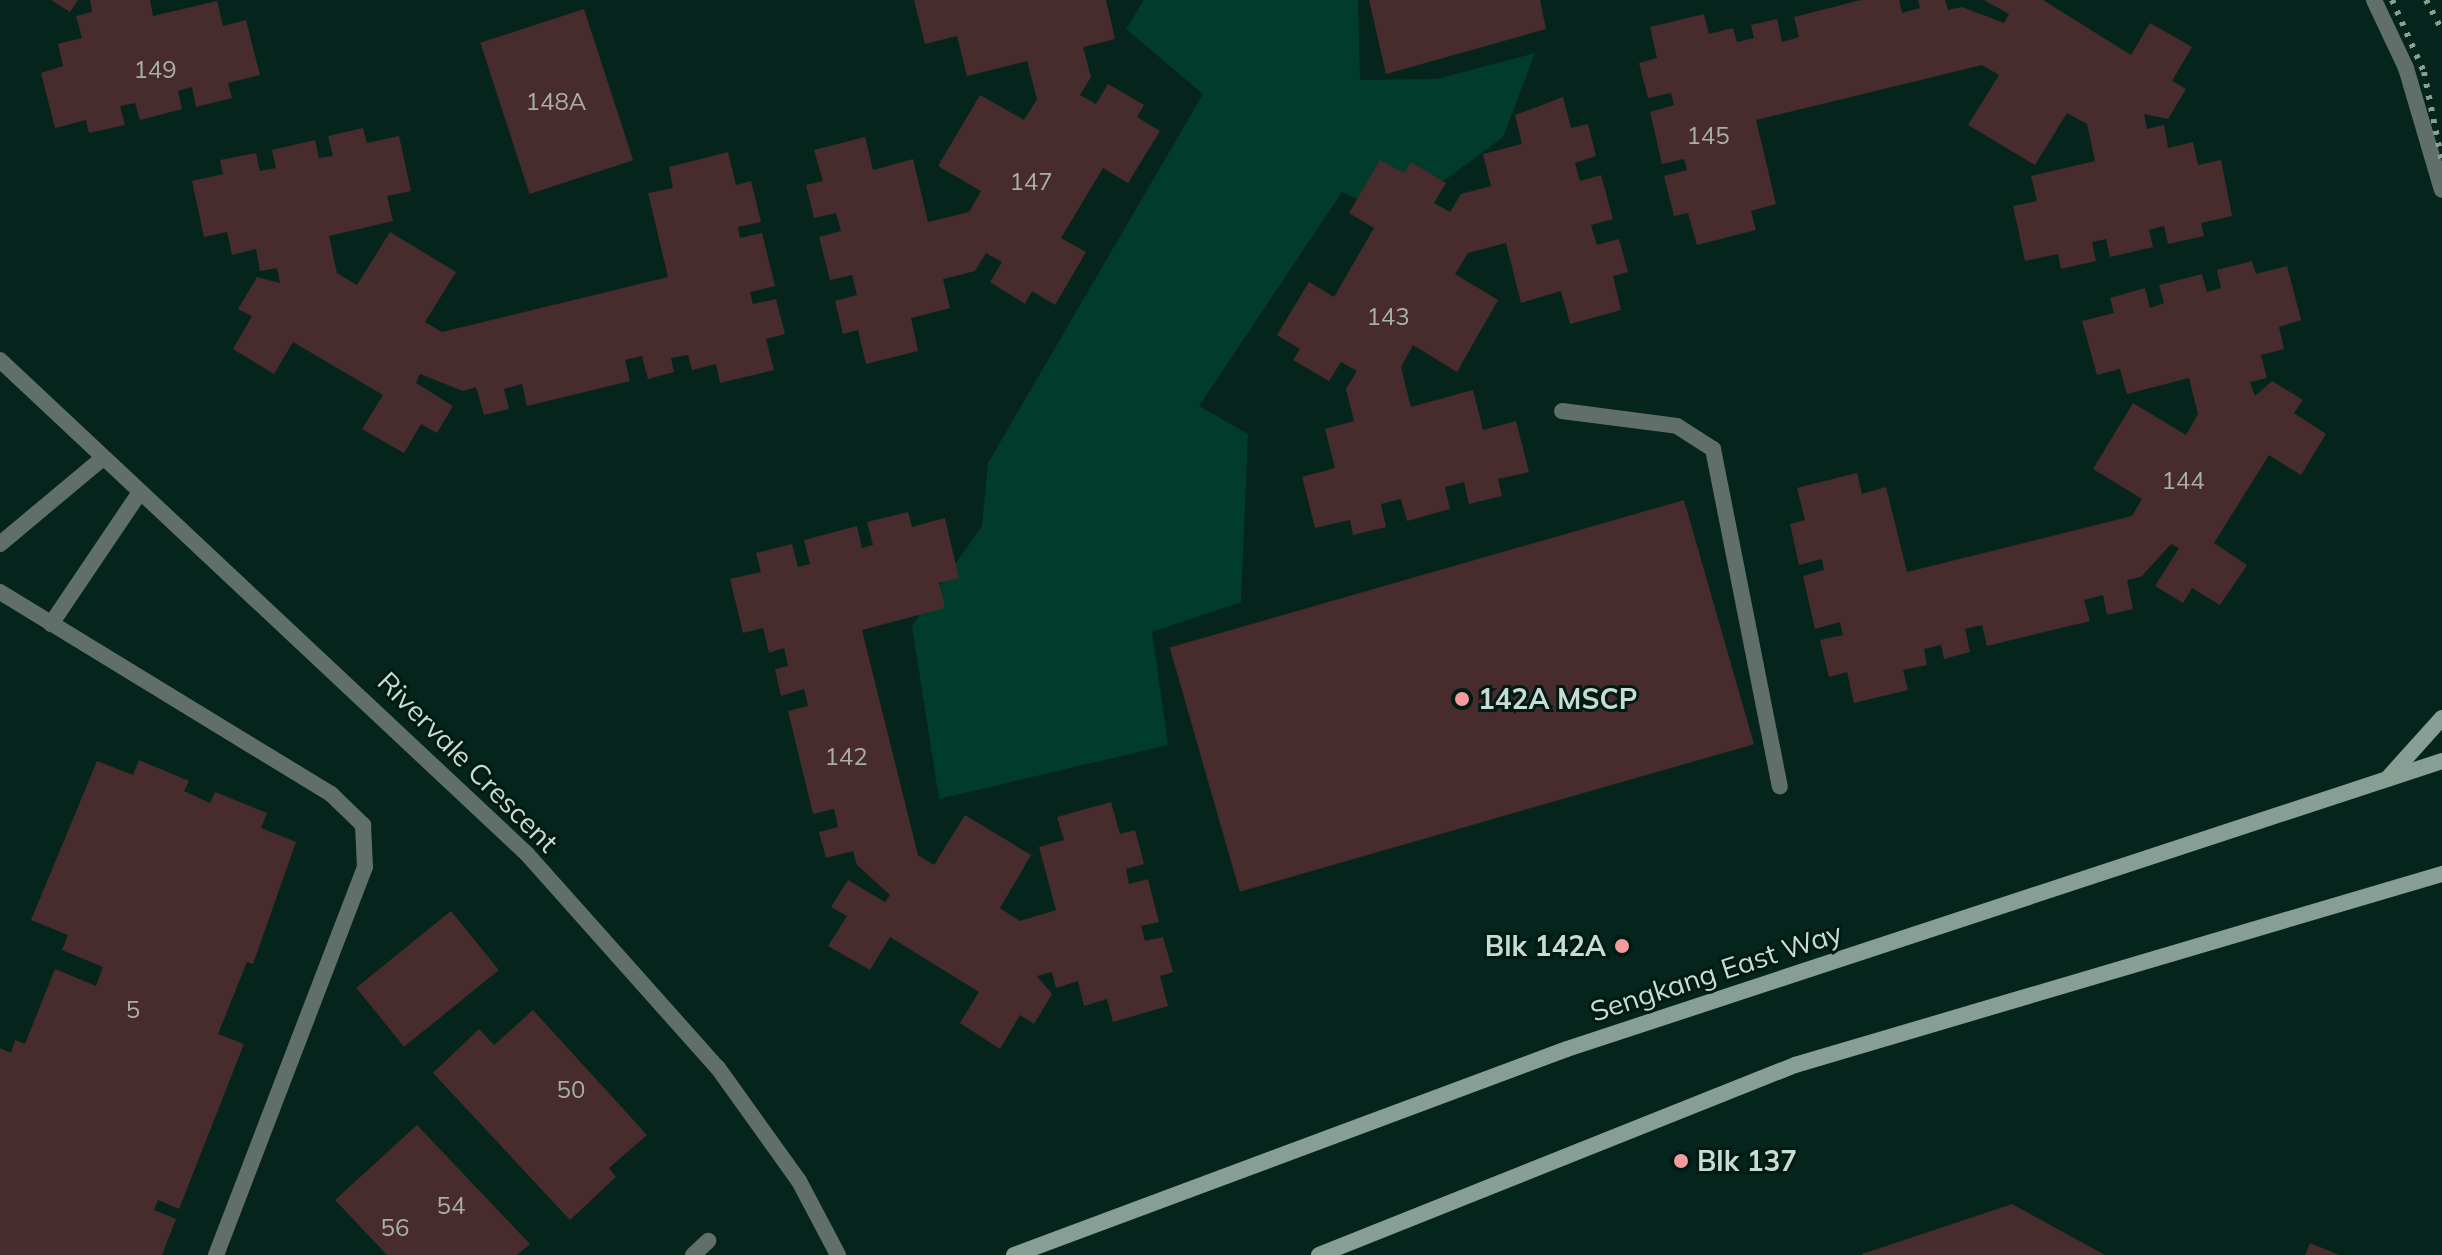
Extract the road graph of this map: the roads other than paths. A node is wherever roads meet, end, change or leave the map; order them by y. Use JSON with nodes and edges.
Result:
{"nodes":[{"id":1,"x":2374,"y":0,"type":"edge"},
{"id":2,"x":2442,"y":190,"type":"edge"},
{"id":3,"x":0,"y":360,"type":"edge"},
{"id":4,"x":1562,"y":411,"type":"dead end"},
{"id":5,"x":103,"y":458,"type":"junction"},
{"id":6,"x":140,"y":492,"type":"junction"},
{"id":7,"x":0,"y":544,"type":"edge"},
{"id":8,"x":0,"y":592,"type":"edge"},
{"id":9,"x":51,"y":624,"type":"junction"},
{"id":10,"x":2442,"y":718,"type":"edge"},
{"id":11,"x":2442,"y":761,"type":"edge"},
{"id":12,"x":2386,"y":780,"type":"junction"},
{"id":13,"x":1780,"y":786,"type":"dead end"},
{"id":14,"x":2442,"y":874,"type":"edge"},
{"id":15,"x":2424,"y":881,"type":"junction"},
{"id":16,"x":2442,"y":888,"type":"edge"},
{"id":17,"x":708,"y":1241,"type":"dead end"},
{"id":18,"x":216,"y":1255,"type":"edge"},
{"id":19,"x":693,"y":1255,"type":"edge"},
{"id":20,"x":838,"y":1255,"type":"edge"},
{"id":21,"x":1014,"y":1255,"type":"edge"},
{"id":22,"x":1319,"y":1255,"type":"edge"}],
"edges":[{"from":1,"to":2,"type":"street"},
{"from":3,"to":5,"type":"street","name":"Rivervale Crescent"},
{"from":4,"to":13,"type":"street"},
{"from":5,"to":6,"type":"street","name":"Rivervale Crescent"},
{"from":5,"to":7,"type":"street"},
{"from":6,"to":9,"type":"street"},
{"from":6,"to":20,"type":"street","name":"Rivervale Crescent"},
{"from":8,"to":9,"type":"street"},
{"from":9,"to":18,"type":"street"},
{"from":10,"to":12,"type":"main road"},
{"from":11,"to":12,"type":"main road","name":"Sengkang East Way"},
{"from":12,"to":21,"type":"main road","name":"Sengkang East Way"},
{"from":14,"to":15,"type":"main road"},
{"from":15,"to":16,"type":"main road"},
{"from":15,"to":22,"type":"main road"},
{"from":17,"to":19,"type":"street"}]}
